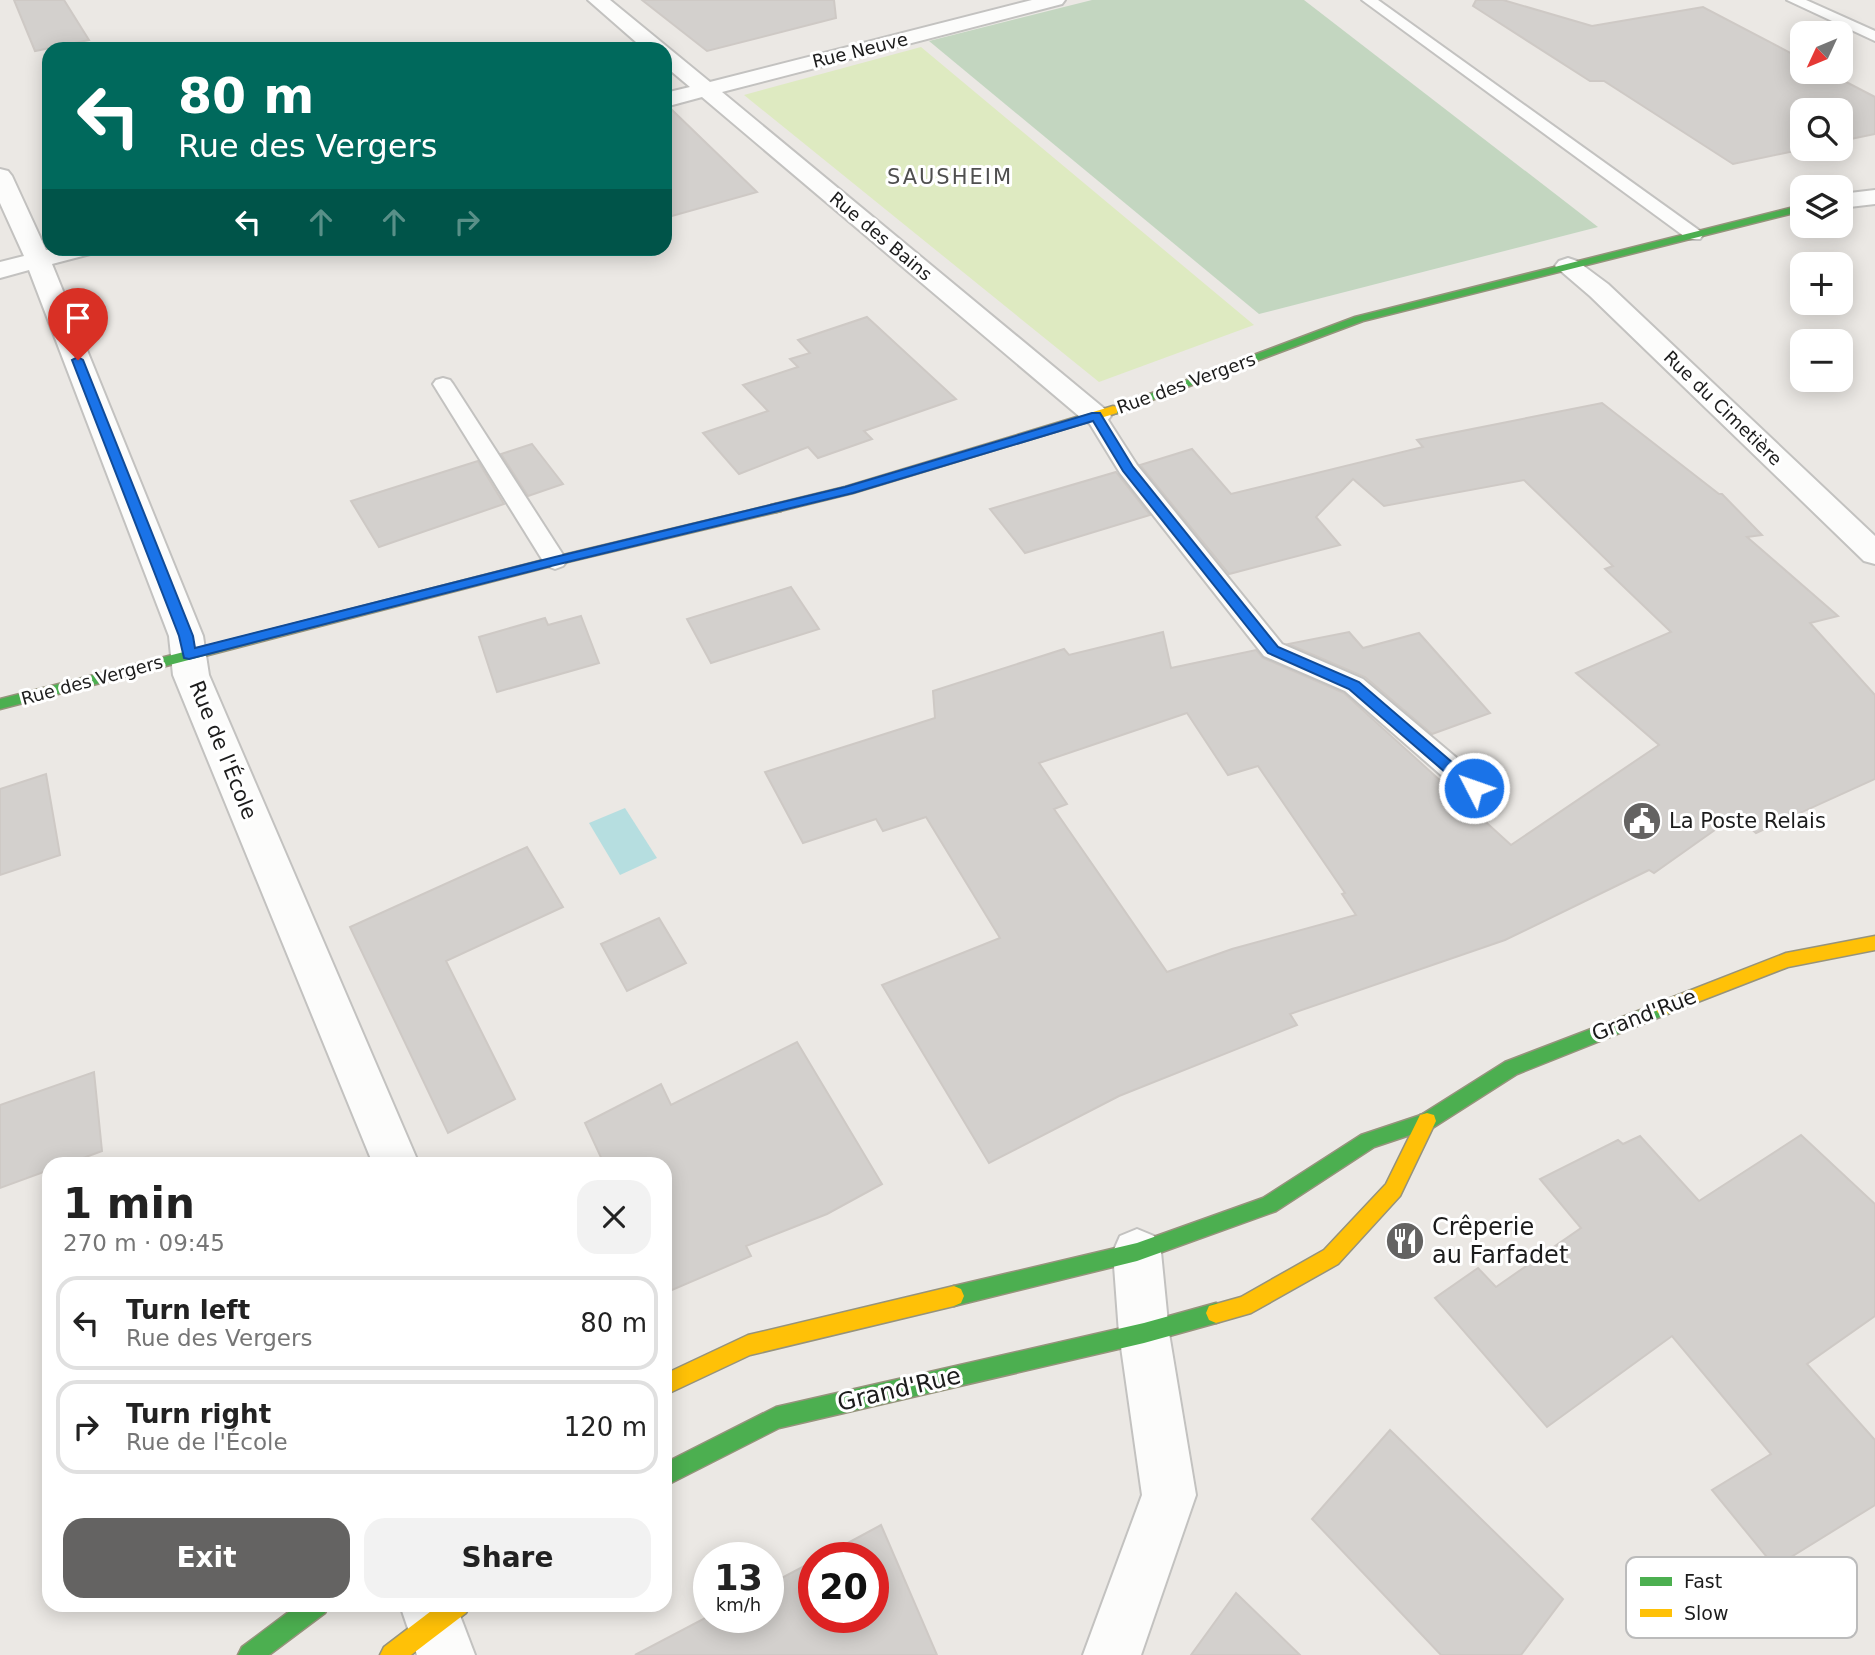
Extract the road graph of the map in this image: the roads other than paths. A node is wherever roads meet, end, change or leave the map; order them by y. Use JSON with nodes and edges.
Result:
{"nodes":[{"id":1,"x":598,"y":0,"type":"edge"},
{"id":2,"x":969,"y":0,"type":"edge"},
{"id":3,"x":1055,"y":0,"type":"edge"},
{"id":4,"x":1368,"y":0,"type":"edge"},
{"id":5,"x":1794,"y":0,"type":"edge"},
{"id":6,"x":992,"y":15,"type":"junction"},
{"id":7,"x":1875,"y":37,"type":"edge"},
{"id":8,"x":649,"y":42,"type":"edge"},
{"id":9,"x":672,"y":61,"type":"edge"},
{"id":10,"x":706,"y":89,"type":"junction"},
{"id":11,"x":672,"y":98,"type":"edge"},
{"id":12,"x":3,"y":189,"type":"edge"},
{"id":13,"x":1875,"y":197,"type":"edge"},
{"id":14,"x":1853,"y":200,"type":"edge"},
{"id":15,"x":1790,"y":211,"type":"edge"},
{"id":16,"x":1694,"y":235,"type":"junction"},
{"id":17,"x":54,"y":256,"type":"edge"},
{"id":18,"x":38,"y":260,"type":"junction"},
{"id":19,"x":1568,"y":266,"type":"junction"},
{"id":20,"x":0,"y":270,"type":"edge"},
{"id":21,"x":443,"y":384,"type":"dead end"},
{"id":22,"x":1096,"y":416,"type":"junction"},
{"id":23,"x":1875,"y":554,"type":"edge"},
{"id":24,"x":555,"y":561,"type":"junction"},
{"id":25,"x":189,"y":654,"type":"junction"},
{"id":26,"x":0,"y":704,"type":"edge"},
{"id":27,"x":1474,"y":788,"type":"dead end"},
{"id":28,"x":1875,"y":943,"type":"edge"},
{"id":29,"x":1427,"y":1121,"type":"junction"},
{"id":30,"x":393,"y":1157,"type":"edge"},
{"id":31,"x":1137,"y":1252,"type":"junction"},
{"id":32,"x":1144,"y":1333,"type":"junction"},
{"id":33,"x":672,"y":1382,"type":"edge"},
{"id":34,"x":672,"y":1471,"type":"edge"},
{"id":35,"x":308,"y":1612,"type":"edge"},
{"id":36,"x":250,"y":1655,"type":"edge"},
{"id":37,"x":1112,"y":1655,"type":"edge"}],
"edges":[{"from":1,"to":8,"type":"street"},
{"from":2,"to":6,"type":"street"},
{"from":3,"to":6,"type":"street","name":"Rue Neuve"},
{"from":4,"to":16,"type":"lane"},
{"from":5,"to":7,"type":"lane"},
{"from":6,"to":10,"type":"street","name":"Rue Neuve"},
{"from":9,"to":10,"type":"street","name":"Rue des Bains"},
{"from":10,"to":11,"type":"street","name":"Rue Neuve"},
{"from":10,"to":22,"type":"street","name":"Rue des Bains"},
{"from":12,"to":18,"type":"street","name":"Rue de l'École"},
{"from":13,"to":14,"type":"street"},
{"from":15,"to":16,"type":"street","name":"Rue des Vergers"},
{"from":16,"to":19,"type":"street","name":"Rue des Vergers"},
{"from":17,"to":18,"type":"street"},
{"from":18,"to":20,"type":"street"},
{"from":18,"to":25,"type":"street","name":"Rue de l'École"},
{"from":19,"to":22,"type":"street","name":"Rue des Vergers"},
{"from":19,"to":23,"type":"street","name":"Rue du Cimetière"},
{"from":21,"to":24,"type":"lane"},
{"from":22,"to":24,"type":"street","name":"Rue des Vergers"},
{"from":22,"to":27,"type":"lane"},
{"from":24,"to":25,"type":"street","name":"Rue des Vergers"},
{"from":25,"to":26,"type":"street","name":"Rue des Vergers"},
{"from":25,"to":30,"type":"street","name":"Rue de l'École"},
{"from":28,"to":29,"type":"street","name":"Grand'Rue"},
{"from":29,"to":31,"type":"street","name":"Grand'Rue"},
{"from":29,"to":32,"type":"street","name":"Grand'Rue"},
{"from":31,"to":32,"type":"street"},
{"from":31,"to":33,"type":"street","name":"Grand'Rue"},
{"from":32,"to":34,"type":"street","name":"Grand'Rue"},
{"from":32,"to":37,"type":"street"},
{"from":35,"to":36,"type":"street"}]}
